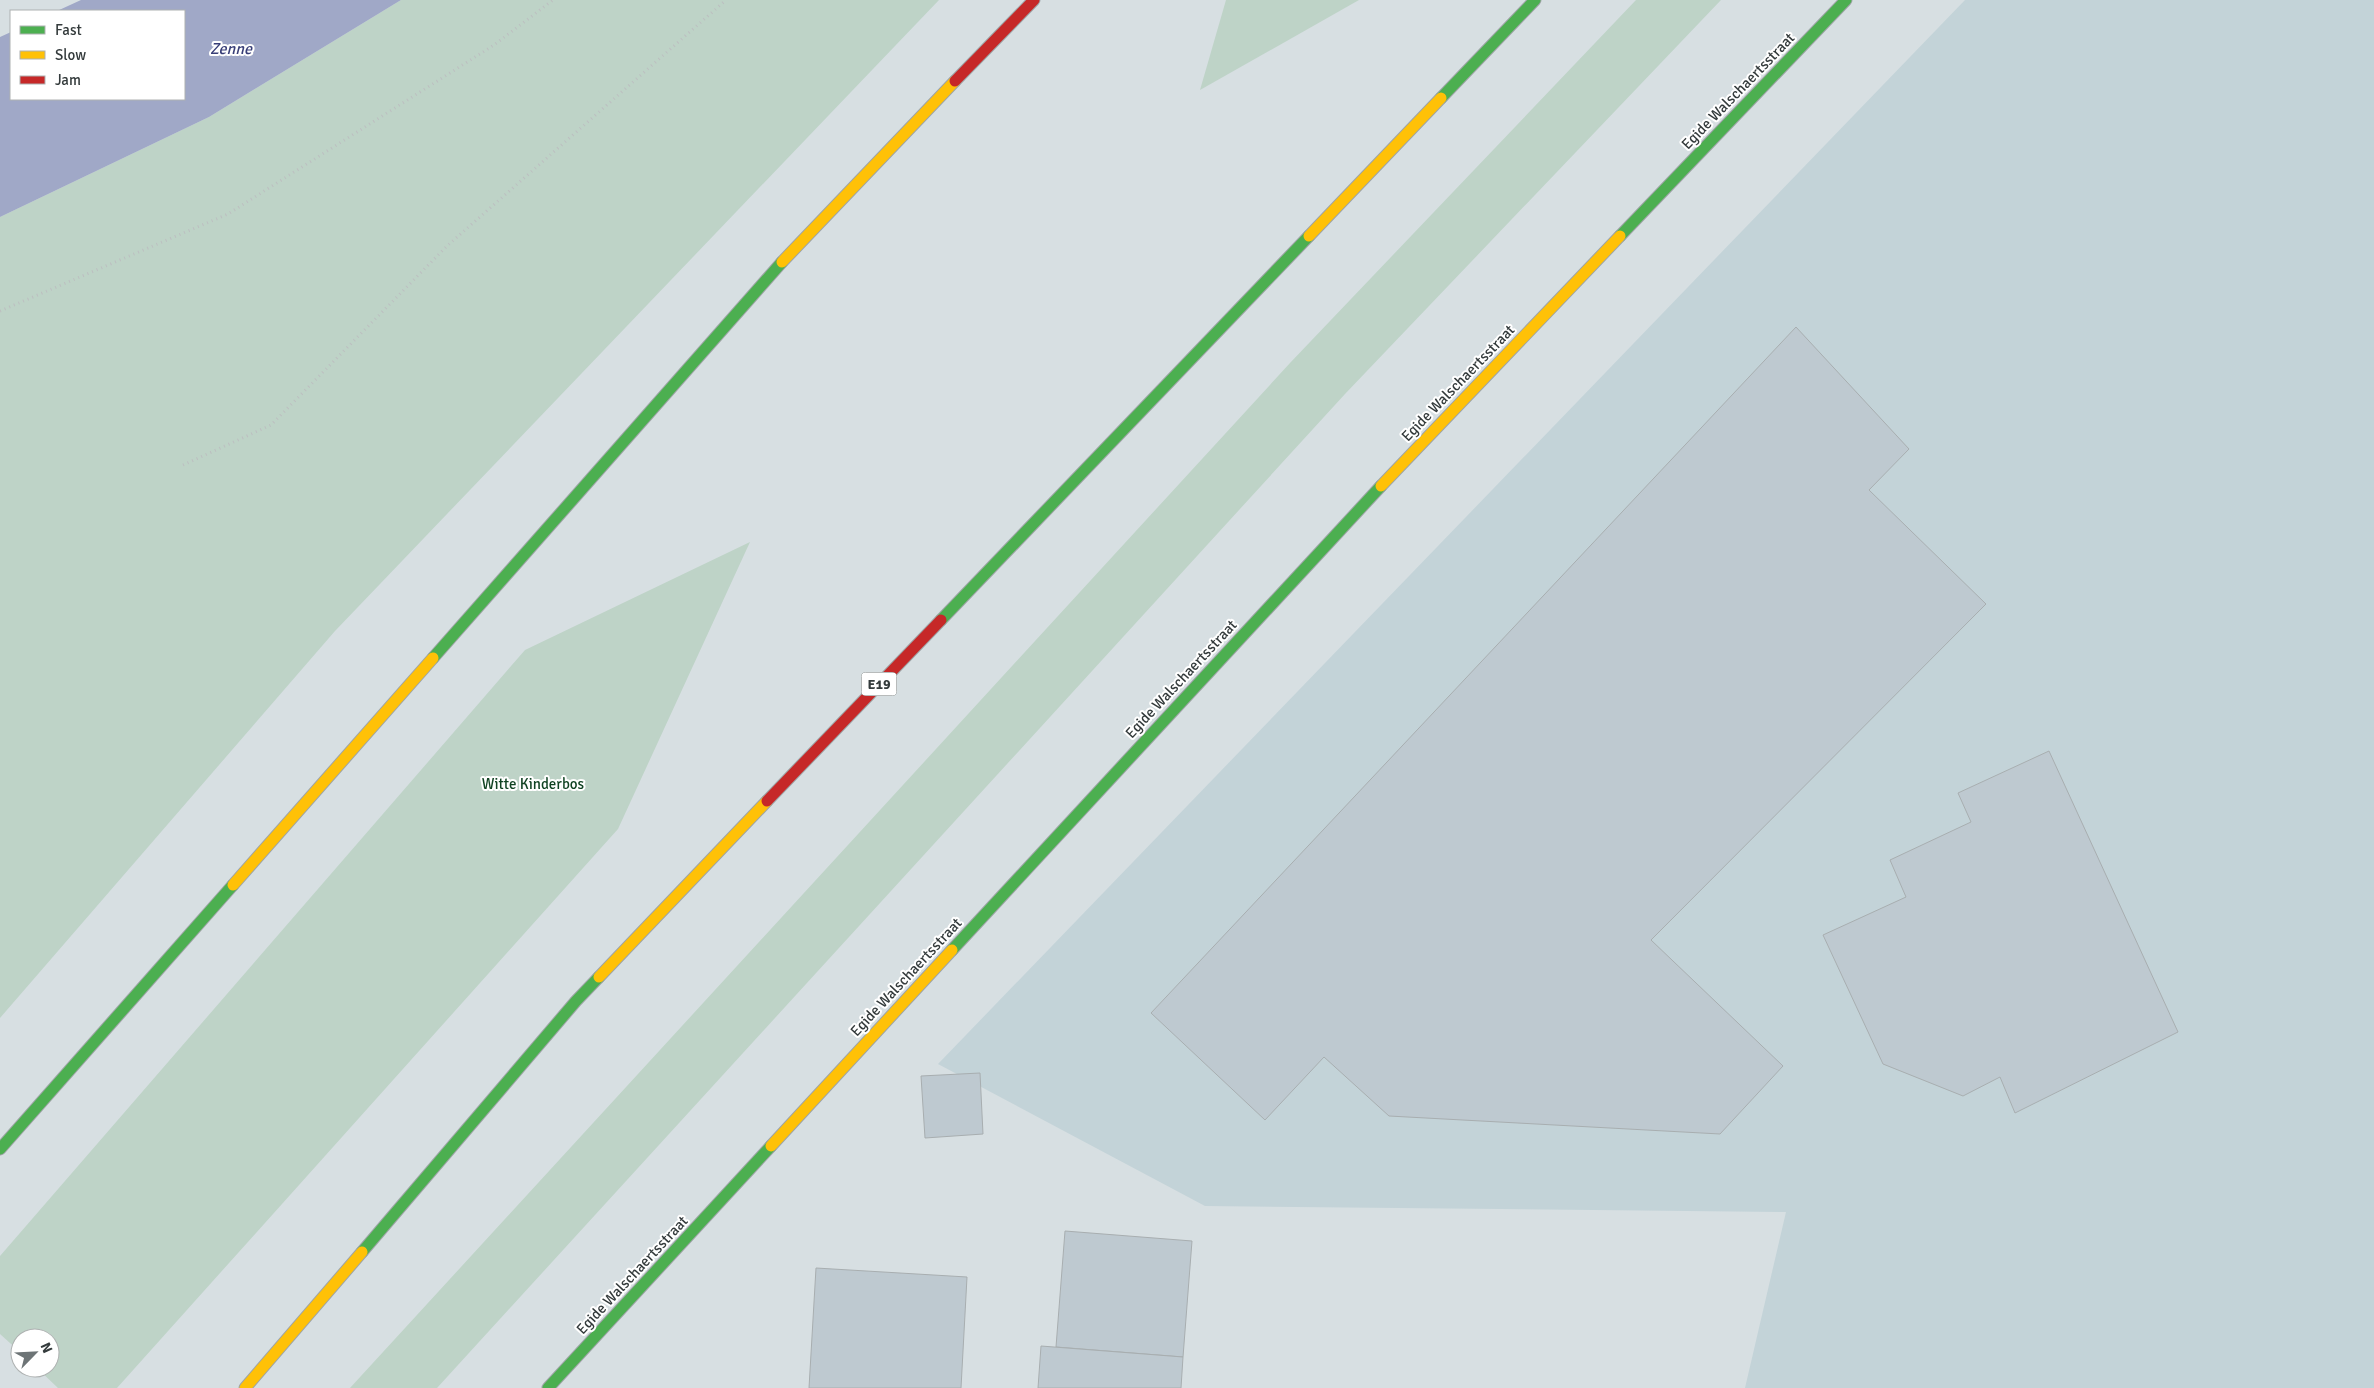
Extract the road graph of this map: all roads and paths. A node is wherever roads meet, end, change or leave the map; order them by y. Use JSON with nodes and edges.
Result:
{"nodes":[{"id":1,"x":553,"y":0,"type":"edge"},
{"id":2,"x":726,"y":0,"type":"edge"},
{"id":3,"x":1034,"y":0,"type":"edge"},
{"id":4,"x":1535,"y":0,"type":"edge"},
{"id":5,"x":1846,"y":0,"type":"edge"},
{"id":6,"x":0,"y":311,"type":"edge"},
{"id":7,"x":183,"y":465,"type":"dead end"},
{"id":8,"x":0,"y":1149,"type":"edge"},
{"id":9,"x":245,"y":1388,"type":"edge"},
{"id":10,"x":548,"y":1388,"type":"edge"}],
"edges":[{"from":1,"to":6,"type":"path"},
{"from":2,"to":7,"type":"path"},
{"from":3,"to":8,"type":"main road"},
{"from":4,"to":9,"type":"main road","number":"E19"},
{"from":5,"to":10,"type":"main road","name":"Egide Walschaertsstraat"}]}
